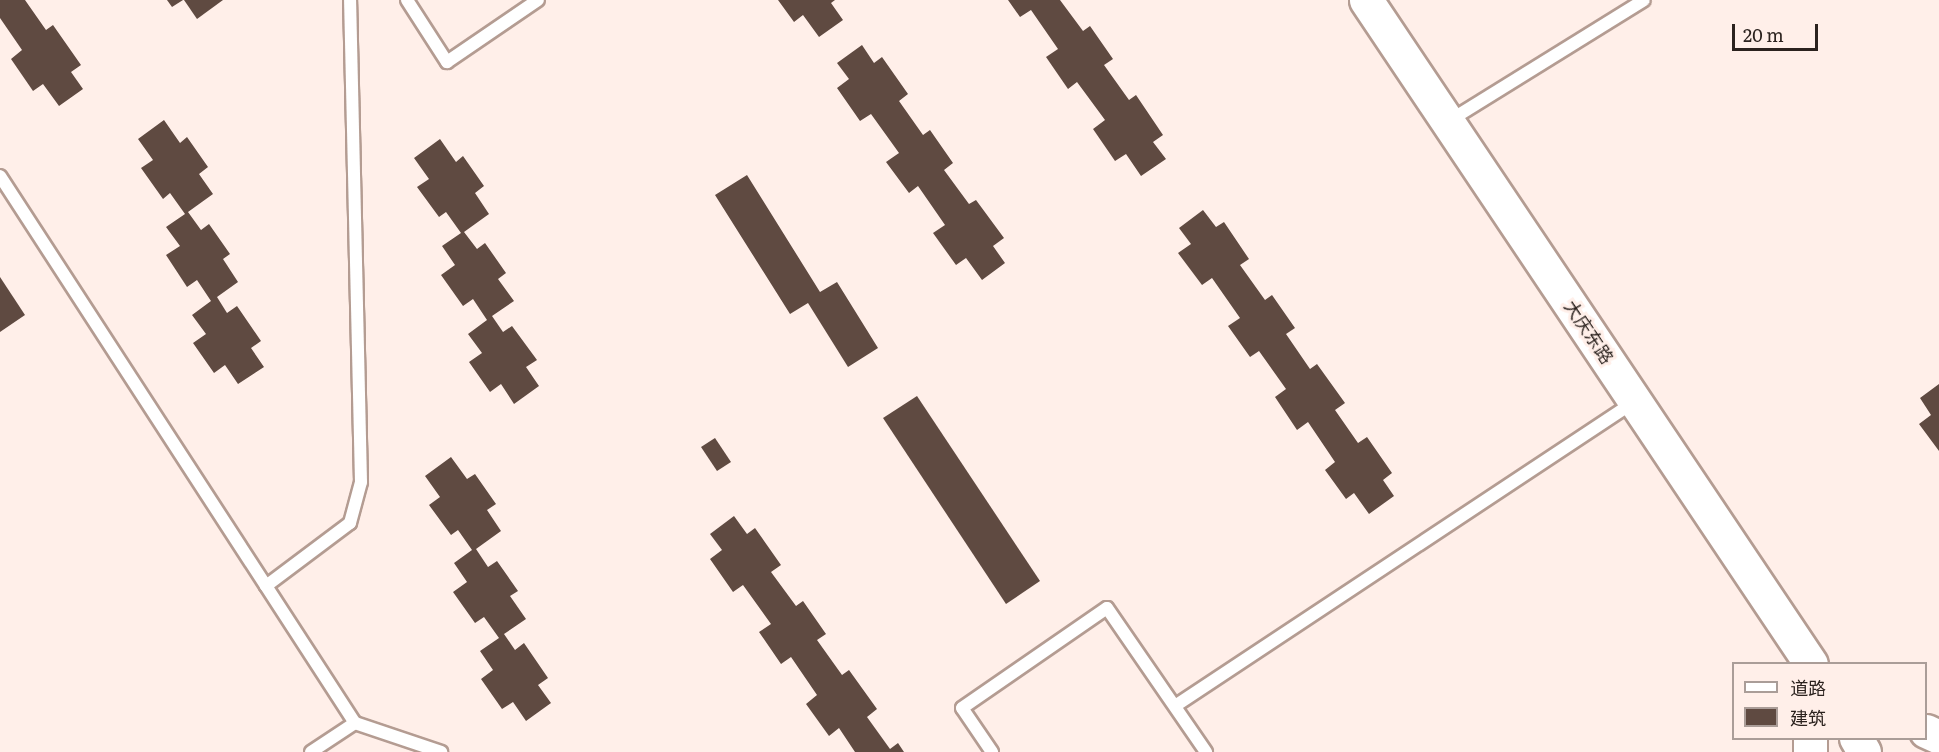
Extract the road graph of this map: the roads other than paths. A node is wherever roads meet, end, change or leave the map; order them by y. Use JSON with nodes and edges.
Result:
{"nodes":[{"id":1,"x":350,"y":0,"type":"edge"},
{"id":2,"x":407,"y":0,"type":"edge"},
{"id":3,"x":538,"y":0,"type":"edge"},
{"id":4,"x":1366,"y":0,"type":"edge"},
{"id":5,"x":1644,"y":0,"type":"edge"},
{"id":6,"x":1448,"y":121,"type":"junction"},
{"id":7,"x":0,"y":176,"type":"edge"},
{"id":8,"x":1635,"y":401,"type":"junction"},
{"id":9,"x":266,"y":586,"type":"junction"},
{"id":10,"x":1810,"y":662,"type":"edge"},
{"id":11,"x":1175,"y":706,"type":"junction"},
{"id":12,"x":355,"y":723,"type":"junction"},
{"id":13,"x":311,"y":752,"type":"edge"},
{"id":14,"x":441,"y":752,"type":"edge"},
{"id":15,"x":992,"y":752,"type":"edge"},
{"id":16,"x":1206,"y":752,"type":"edge"}],
"edges":[{"from":1,"to":9,"type":"lane"},
{"from":2,"to":3,"type":"lane"},
{"from":4,"to":6,"type":"main road","name":"大庆东路"},
{"from":5,"to":6,"type":"lane"},
{"from":6,"to":8,"type":"main road","name":"大庆东路"},
{"from":7,"to":9,"type":"lane"},
{"from":8,"to":10,"type":"main road","name":"大庆东路"},
{"from":8,"to":11,"type":"lane"},
{"from":9,"to":12,"type":"lane"},
{"from":11,"to":15,"type":"lane"},
{"from":11,"to":16,"type":"lane"},
{"from":12,"to":13,"type":"lane"},
{"from":12,"to":14,"type":"lane"}]}
